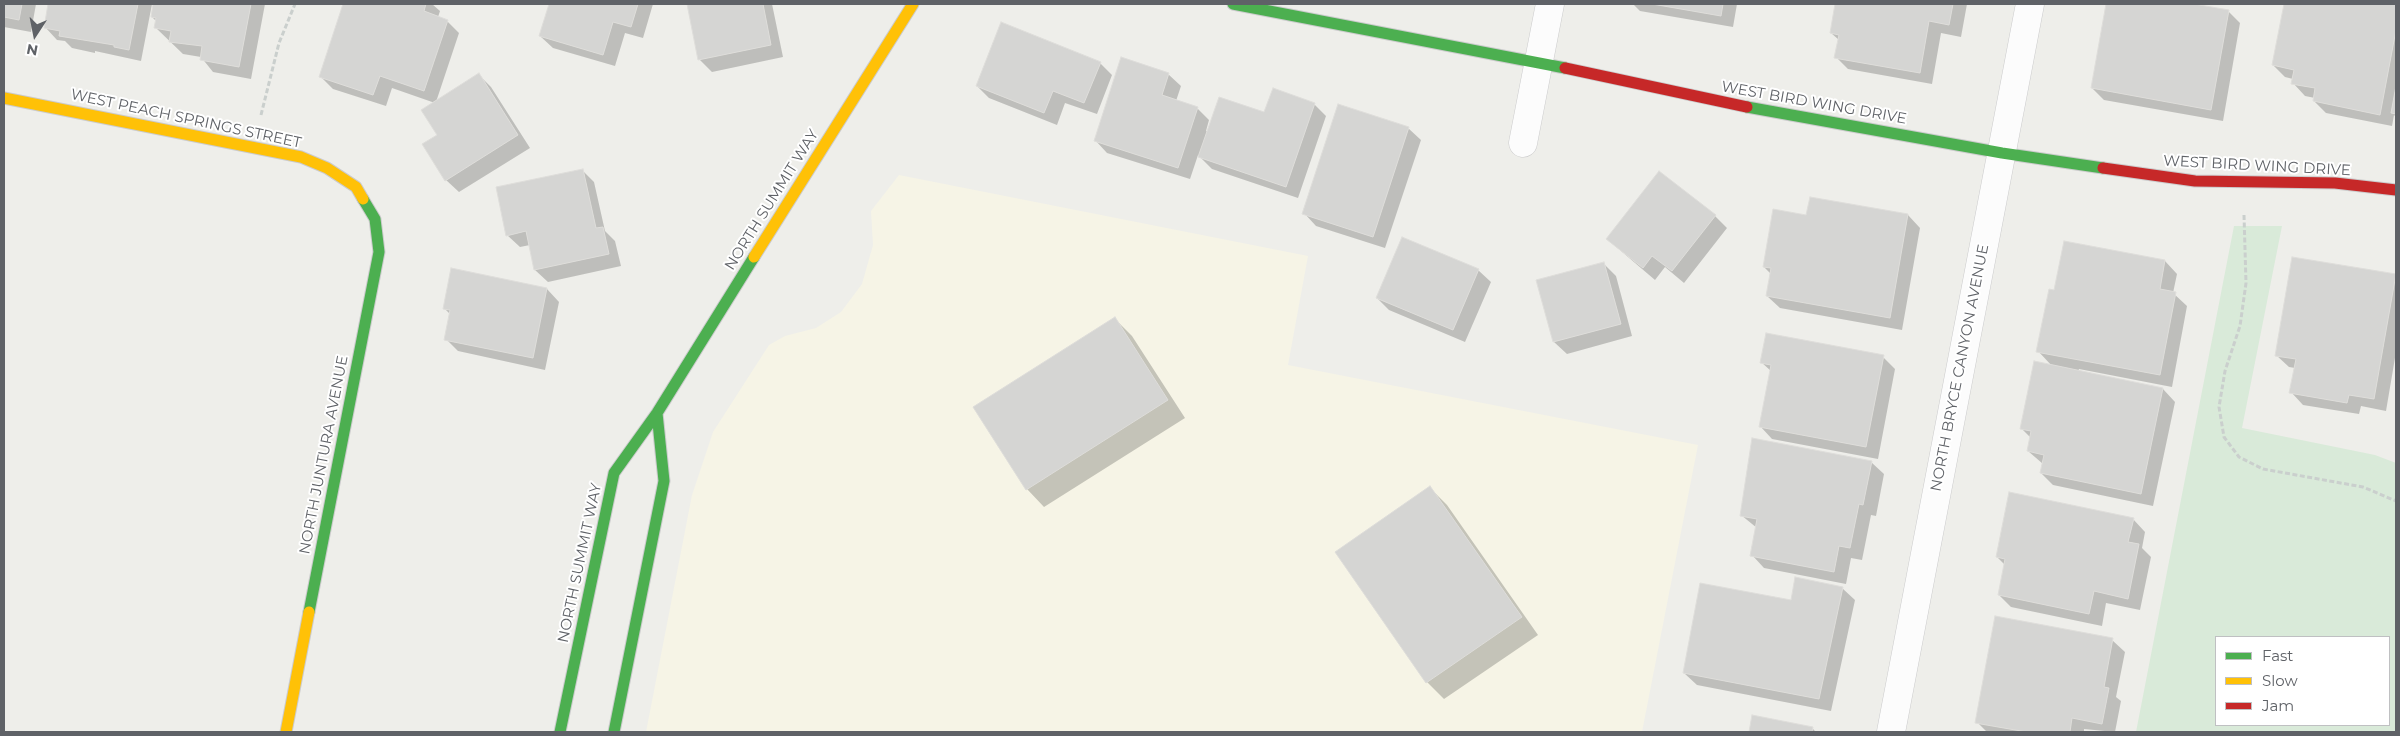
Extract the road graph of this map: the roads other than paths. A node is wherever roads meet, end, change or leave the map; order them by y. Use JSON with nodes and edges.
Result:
{"nodes":[{"id":1,"x":913,"y":4,"type":"edge"},
{"id":2,"x":1233,"y":4,"type":"edge"},
{"id":3,"x":1550,"y":4,"type":"edge"},
{"id":4,"x":2030,"y":4,"type":"edge"},
{"id":5,"x":1538,"y":63,"type":"junction"},
{"id":6,"x":4,"y":98,"type":"edge"},
{"id":7,"x":1523,"y":143,"type":"dead end"},
{"id":8,"x":2002,"y":153,"type":"junction"},
{"id":9,"x":356,"y":187,"type":"joint"},
{"id":10,"x":2396,"y":190,"type":"edge"},
{"id":11,"x":657,"y":413,"type":"junction"},
{"id":12,"x":286,"y":732,"type":"edge"},
{"id":13,"x":560,"y":732,"type":"edge"},
{"id":14,"x":614,"y":732,"type":"edge"},
{"id":15,"x":1891,"y":732,"type":"edge"}],
"edges":[{"from":1,"to":11,"type":"street","name":"NORTH SUMMIT WAY"},
{"from":2,"to":5,"type":"street","name":"WEST BIRD WING DRIVE"},
{"from":3,"to":5,"type":"street"},
{"from":4,"to":8,"type":"street","name":"NORTH BRYCE CANYON AVENUE"},
{"from":5,"to":7,"type":"street"},
{"from":5,"to":8,"type":"street","name":"WEST BIRD WING DRIVE"},
{"from":6,"to":9,"type":"street","name":"WEST PEACH SPRINGS STREET"},
{"from":8,"to":10,"type":"street","name":"WEST BIRD WING DRIVE"},
{"from":8,"to":15,"type":"street","name":"NORTH BRYCE CANYON AVENUE"},
{"from":9,"to":12,"type":"street","name":"NORTH JUNTURA AVENUE"},
{"from":11,"to":13,"type":"street","name":"NORTH SUMMIT WAY"},
{"from":11,"to":14,"type":"street"}]}
